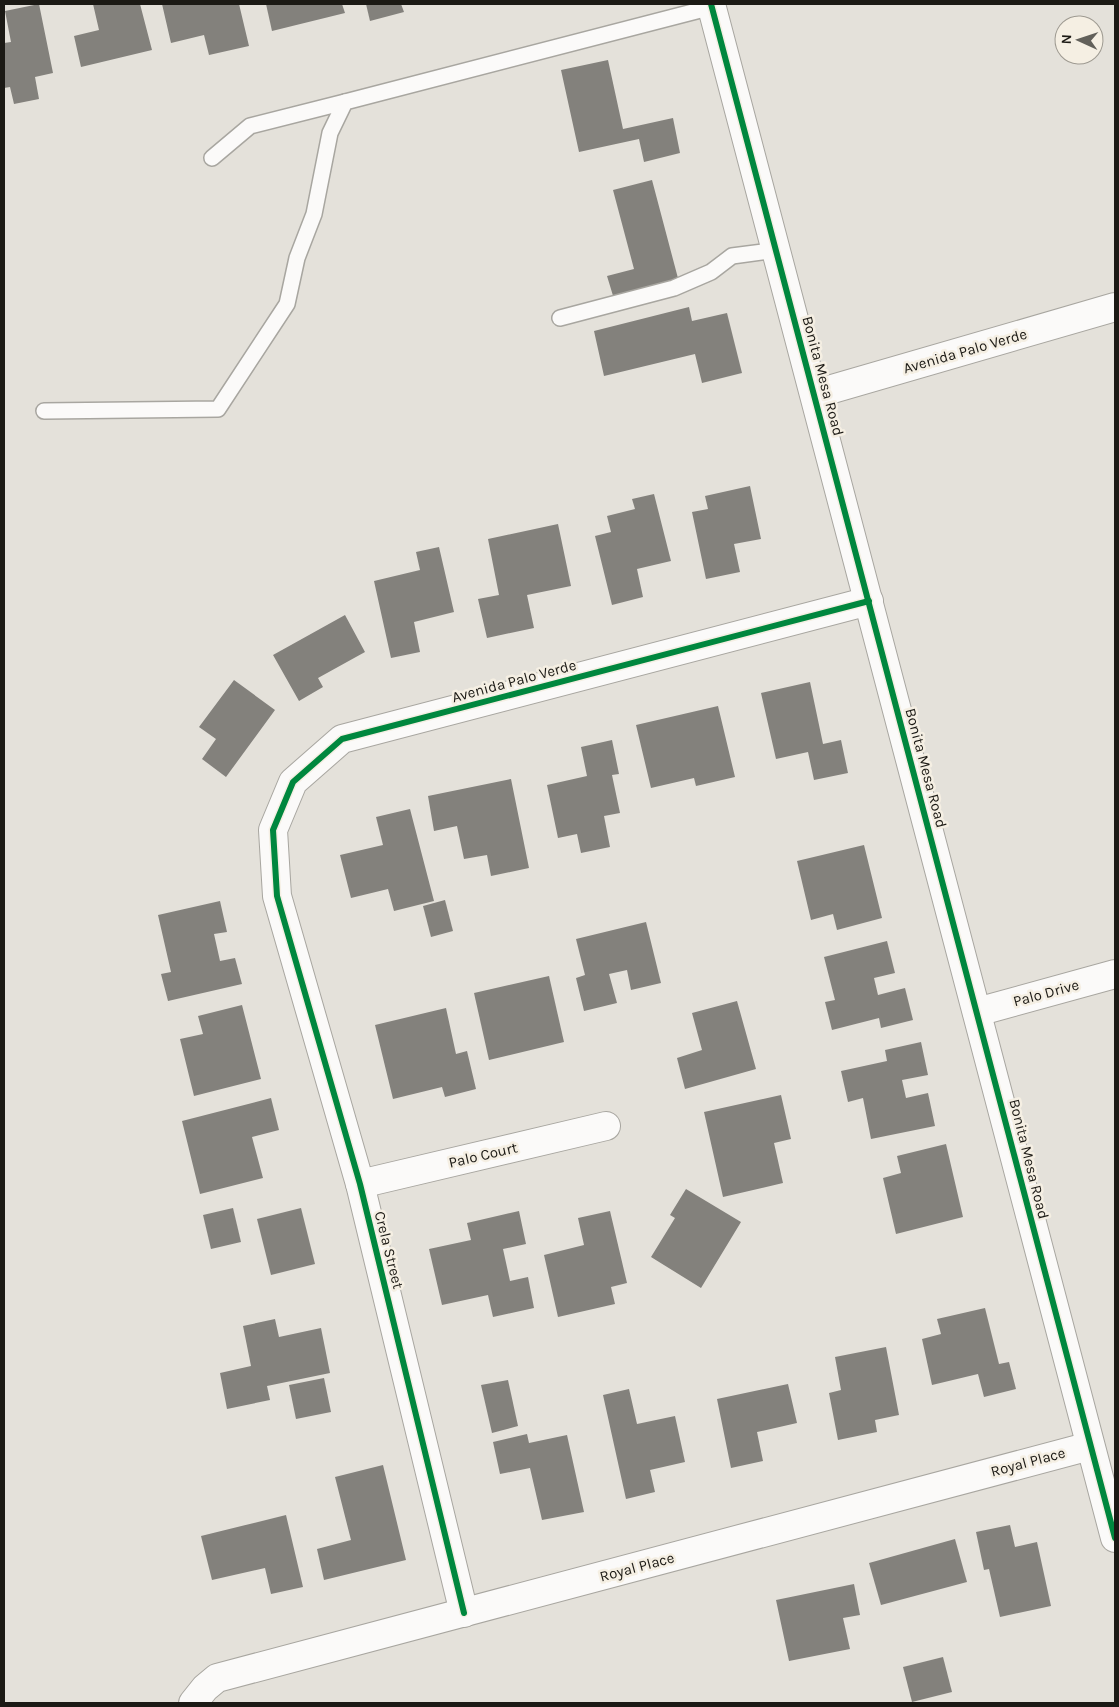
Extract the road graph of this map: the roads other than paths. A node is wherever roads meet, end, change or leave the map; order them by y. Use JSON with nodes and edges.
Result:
{"nodes":[{"id":1,"x":712,"y":5,"type":"edge"},
{"id":2,"x":345,"y":102,"type":"junction"},
{"id":3,"x":212,"y":158,"type":"dead end"},
{"id":4,"x":777,"y":250,"type":"junction"},
{"id":5,"x":1115,"y":307,"type":"edge"},
{"id":6,"x":560,"y":318,"type":"dead end"},
{"id":7,"x":815,"y":394,"type":"junction"},
{"id":8,"x":44,"y":410,"type":"dead end"},
{"id":9,"x":869,"y":601,"type":"junction"},
{"id":10,"x":277,"y":896,"type":"joint"},
{"id":11,"x":1115,"y":974,"type":"edge"},
{"id":12,"x":978,"y":1012,"type":"junction"},
{"id":13,"x":606,"y":1126,"type":"dead end"},
{"id":14,"x":360,"y":1184,"type":"junction"},
{"id":15,"x":1090,"y":1446,"type":"junction"},
{"id":16,"x":1115,"y":1538,"type":"edge"},
{"id":17,"x":464,"y":1613,"type":"junction"},
{"id":18,"x":193,"y":1703,"type":"edge"}],
"edges":[{"from":1,"to":2,"type":"lane"},
{"from":1,"to":4,"type":"street","name":"Bonita Mesa Road"},
{"from":2,"to":3,"type":"lane"},
{"from":2,"to":8,"type":"lane"},
{"from":4,"to":6,"type":"lane"},
{"from":4,"to":7,"type":"street","name":"Bonita Mesa Road"},
{"from":5,"to":7,"type":"street","name":"Avenida Palo Verde"},
{"from":7,"to":9,"type":"street","name":"Bonita Mesa Road"},
{"from":9,"to":10,"type":"street","name":"Avenida Palo Verde"},
{"from":9,"to":12,"type":"street","name":"Bonita Mesa Road"},
{"from":10,"to":14,"type":"street","name":"Crela Street"},
{"from":11,"to":12,"type":"street","name":"Palo Drive"},
{"from":12,"to":15,"type":"street","name":"Bonita Mesa Road"},
{"from":13,"to":14,"type":"street","name":"Palo Court"},
{"from":14,"to":17,"type":"street","name":"Crela Street"},
{"from":15,"to":16,"type":"street","name":"Bonita Mesa Road"},
{"from":15,"to":17,"type":"street","name":"Royal Place"},
{"from":17,"to":18,"type":"street","name":"Royal Place"}]}
